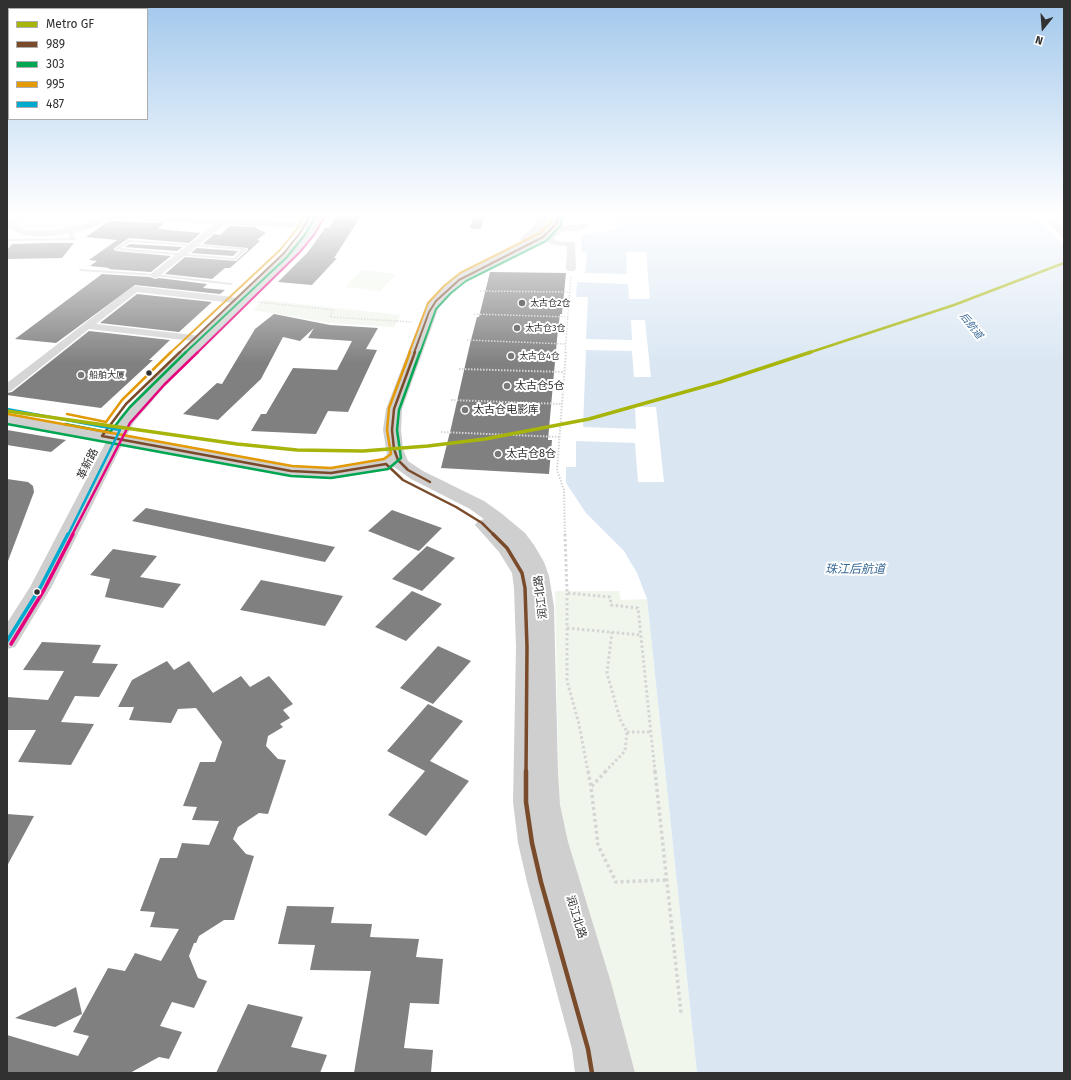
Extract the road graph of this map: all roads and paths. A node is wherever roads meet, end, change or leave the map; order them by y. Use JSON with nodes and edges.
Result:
{"nodes":[{"id":1,"x":170,"y":263,"type":"edge"},
{"id":2,"x":280,"y":263,"type":"edge"},
{"id":3,"x":477,"y":263,"type":"edge"},
{"id":4,"x":490,"y":263,"type":"edge"},
{"id":5,"x":571,"y":263,"type":"edge"},
{"id":6,"x":571,"y":269,"type":"joint"},
{"id":7,"x":81,"y":270,"type":"dead end"},
{"id":8,"x":155,"y":275,"type":"junction"},
{"id":9,"x":231,"y":284,"type":"dead end"},
{"id":10,"x":480,"y":291,"type":"dead end"},
{"id":11,"x":569,"y":292,"type":"junction"},
{"id":12,"x":239,"y":300,"type":"junction"},
{"id":13,"x":474,"y":314,"type":"dead end"},
{"id":14,"x":568,"y":317,"type":"junction"},
{"id":15,"x":412,"y":322,"type":"junction"},
{"id":16,"x":87,"y":326,"type":"junction"},
{"id":17,"x":193,"y":338,"type":"junction"},
{"id":18,"x":466,"y":340,"type":"dead end"},
{"id":19,"x":566,"y":344,"type":"junction"},
{"id":20,"x":459,"y":369,"type":"dead end"},
{"id":21,"x":564,"y":372,"type":"junction"},
{"id":22,"x":7,"y":389,"type":"edge"},
{"id":23,"x":450,"y":400,"type":"dead end"},
{"id":24,"x":562,"y":404,"type":"junction"},
{"id":25,"x":7,"y":408,"type":"edge"},
{"id":26,"x":7,"y":419,"type":"edge"},
{"id":27,"x":441,"y":432,"type":"dead end"},
{"id":28,"x":111,"y":433,"type":"junction"},
{"id":29,"x":560,"y":437,"type":"junction"},
{"id":30,"x":388,"y":458,"type":"junction"},
{"id":31,"x":567,"y":594,"type":"junction"},
{"id":32,"x":7,"y":616,"type":"edge"},
{"id":33,"x":567,"y":628,"type":"junction"},
{"id":34,"x":612,"y":632,"type":"junction"},
{"id":35,"x":641,"y":635,"type":"junction"},
{"id":36,"x":7,"y":641,"type":"edge"},
{"id":37,"x":627,"y":732,"type":"junction"},
{"id":38,"x":651,"y":732,"type":"junction"},
{"id":39,"x":591,"y":787,"type":"junction"},
{"id":40,"x":667,"y":880,"type":"junction"},
{"id":41,"x":681,"y":1013,"type":"dead end"},
{"id":42,"x":592,"y":1073,"type":"edge"},
{"id":43,"x":618,"y":1073,"type":"edge"}],
"edges":[{"from":1,"to":8,"type":"street"},
{"from":2,"to":12,"type":"street","name":"革新路"},
{"from":3,"to":15,"type":"street"},
{"from":4,"to":30,"type":"street"},
{"from":5,"to":6,"type":"street"},
{"from":6,"to":11,"type":"path"},
{"from":7,"to":8,"type":"lane"},
{"from":8,"to":9,"type":"lane"},
{"from":10,"to":11,"type":"path"},
{"from":11,"to":14,"type":"path"},
{"from":12,"to":15,"type":"path"},
{"from":12,"to":16,"type":"street"},
{"from":12,"to":17,"type":"street","name":"革新路"},
{"from":12,"to":28,"type":"street","name":"革新路"},
{"from":13,"to":14,"type":"path"},
{"from":14,"to":19,"type":"path"},
{"from":15,"to":30,"type":"street"},
{"from":16,"to":17,"type":"street"},
{"from":16,"to":22,"type":"street"},
{"from":17,"to":28,"type":"street","name":"革新路"},
{"from":18,"to":19,"type":"path"},
{"from":19,"to":21,"type":"path"},
{"from":20,"to":21,"type":"path"},
{"from":21,"to":24,"type":"path"},
{"from":23,"to":24,"type":"path"},
{"from":24,"to":29,"type":"path"},
{"from":25,"to":28,"type":"street"},
{"from":26,"to":28,"type":"street"},
{"from":27,"to":29,"type":"path"},
{"from":28,"to":30,"type":"street"},
{"from":28,"to":32,"type":"street","name":"革新路"},
{"from":28,"to":36,"type":"street","name":"革新路"},
{"from":29,"to":31,"type":"path"},
{"from":30,"to":42,"type":"street","name":"润江北路"},
{"from":30,"to":43,"type":"street","name":"润江北路"},
{"from":31,"to":33,"type":"path"},
{"from":31,"to":35,"type":"path"},
{"from":33,"to":34,"type":"path"},
{"from":33,"to":39,"type":"path"},
{"from":34,"to":35,"type":"path"},
{"from":34,"to":37,"type":"path"},
{"from":35,"to":38,"type":"path"},
{"from":37,"to":38,"type":"path"},
{"from":37,"to":39,"type":"path"},
{"from":38,"to":40,"type":"path"},
{"from":39,"to":40,"type":"path"},
{"from":40,"to":41,"type":"path"}]}
